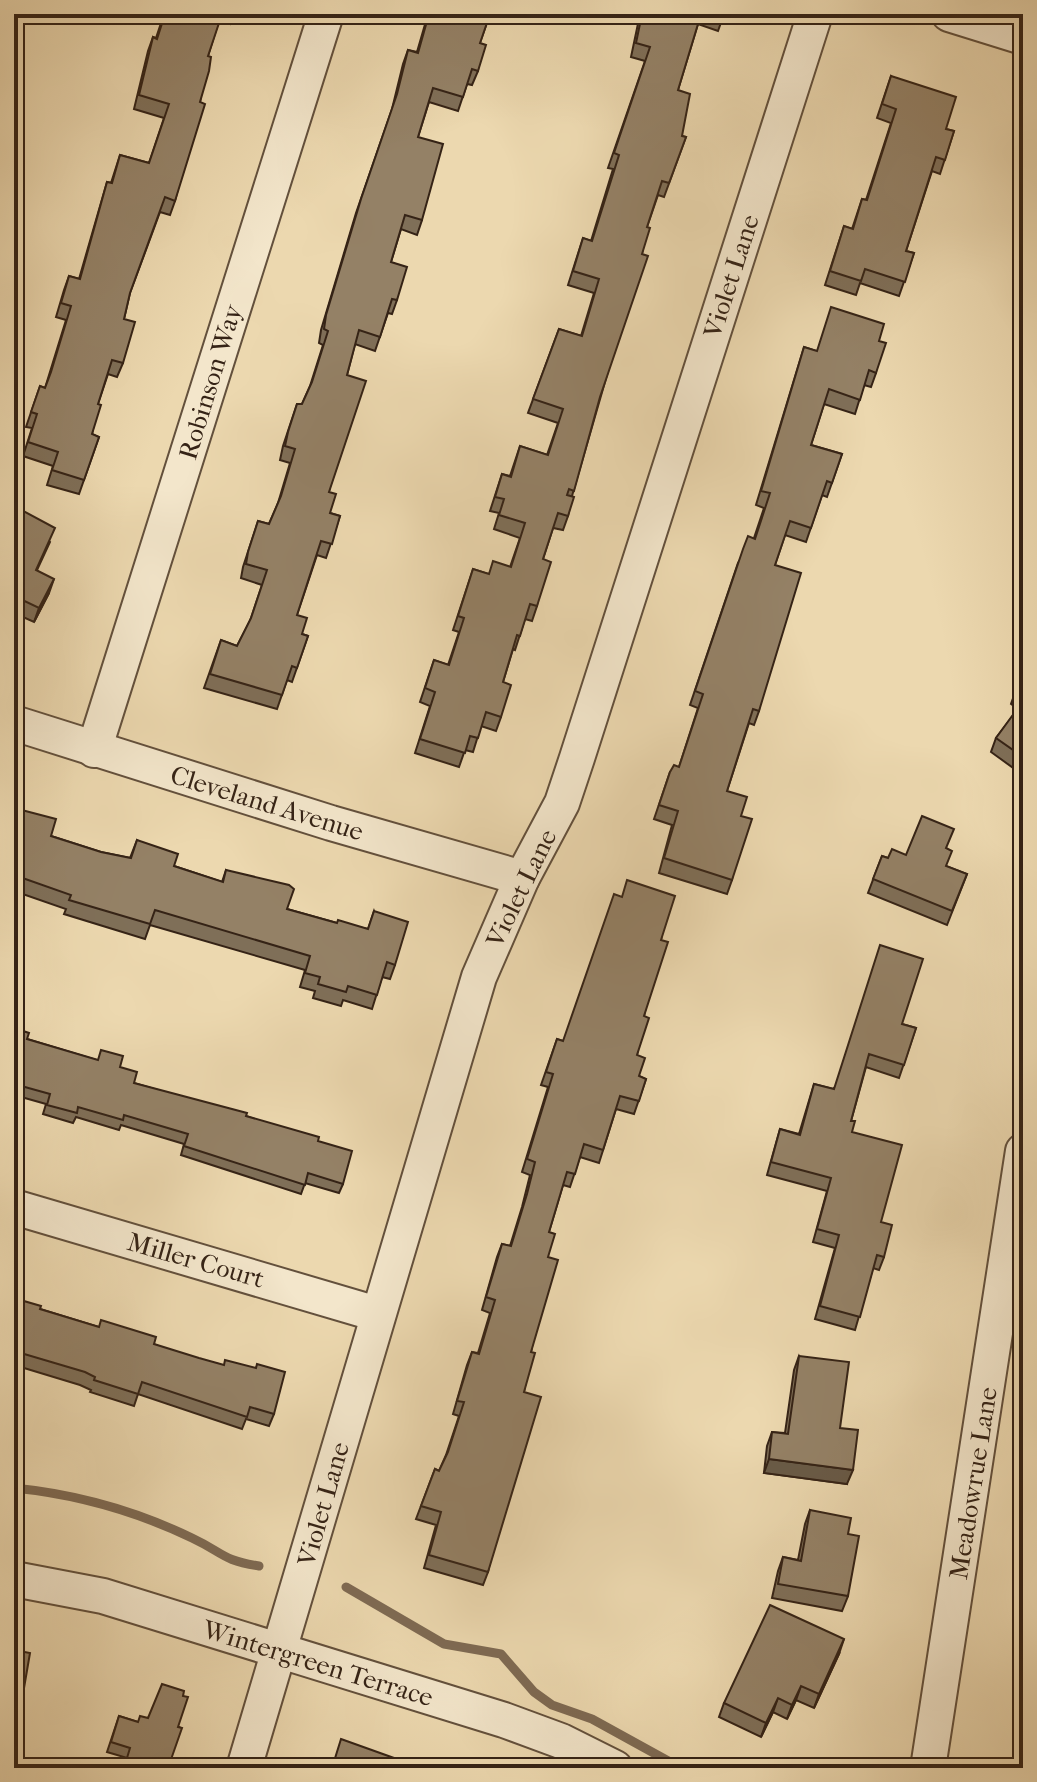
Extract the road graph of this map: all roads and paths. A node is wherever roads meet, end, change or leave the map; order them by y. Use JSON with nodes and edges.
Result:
{"nodes":[{"id":1,"x":326,"y":14,"type":"edge"},
{"id":2,"x":815,"y":14,"type":"edge"},
{"id":3,"x":949,"y":14,"type":"edge"},
{"id":4,"x":1023,"y":37,"type":"edge"},
{"id":5,"x":14,"y":723,"type":"edge"},
{"id":6,"x":94,"y":750,"type":"junction"},
{"id":7,"x":522,"y":878,"type":"junction"},
{"id":8,"x":1023,"y":1151,"type":"edge"},
{"id":9,"x":14,"y":1207,"type":"edge"},
{"id":10,"x":377,"y":1314,"type":"junction"},
{"id":11,"x":14,"y":1579,"type":"edge"},
{"id":12,"x":281,"y":1652,"type":"junction"},
{"id":13,"x":244,"y":1768,"type":"edge"},
{"id":14,"x":615,"y":1768,"type":"edge"},
{"id":15,"x":928,"y":1768,"type":"edge"}],
"edges":[{"from":1,"to":6,"type":"street","name":"Robinson Way"},
{"from":2,"to":7,"type":"street","name":"Violet Lane"},
{"from":3,"to":4,"type":"street"},
{"from":5,"to":6,"type":"street","name":"Cleveland Avenue"},
{"from":6,"to":7,"type":"street","name":"Cleveland Avenue"},
{"from":7,"to":10,"type":"street","name":"Violet Lane"},
{"from":8,"to":15,"type":"street","name":"Meadowrue Lane"},
{"from":9,"to":10,"type":"street","name":"Miller Court"},
{"from":10,"to":12,"type":"street","name":"Violet Lane"},
{"from":11,"to":12,"type":"street","name":"Wintergreen Terrace"},
{"from":12,"to":13,"type":"street","name":"Violet Lane"},
{"from":12,"to":14,"type":"street","name":"Wintergreen Terrace"}]}
